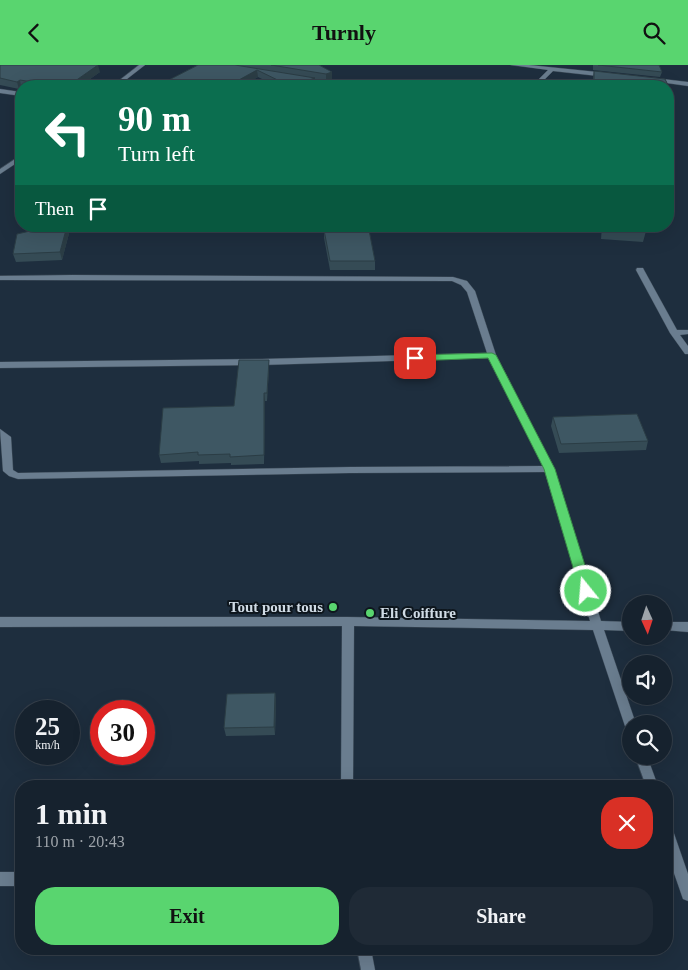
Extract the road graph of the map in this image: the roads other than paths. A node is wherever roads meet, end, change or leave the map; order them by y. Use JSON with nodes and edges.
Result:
{"nodes":[{"id":1,"x":142,"y":65,"type":"edge"},
{"id":2,"x":514,"y":65,"type":"edge"},
{"id":3,"x":578,"y":65,"type":"edge"},
{"id":4,"x":551,"y":70,"type":"junction"},
{"id":5,"x":577,"y":72,"type":"junction"},
{"id":6,"x":614,"y":76,"type":"edge"},
{"id":7,"x":293,"y":79,"type":"edge"},
{"id":8,"x":123,"y":80,"type":"edge"},
{"id":9,"x":300,"y":80,"type":"edge"},
{"id":10,"x":541,"y":80,"type":"edge"},
{"id":11,"x":674,"y":82,"type":"edge"},
{"id":12,"x":688,"y":84,"type":"edge"},
{"id":13,"x":0,"y":91,"type":"edge"},
{"id":14,"x":15,"y":93,"type":"edge"},
{"id":15,"x":15,"y":162,"type":"edge"},
{"id":16,"x":0,"y":173,"type":"edge"},
{"id":17,"x":640,"y":270,"type":"dead end"},
{"id":18,"x":0,"y":278,"type":"edge"},
{"id":19,"x":674,"y":333,"type":"junction"},
{"id":20,"x":688,"y":333,"type":"edge"},
{"id":21,"x":688,"y":352,"type":"edge"},
{"id":22,"x":492,"y":355,"type":"junction"},
{"id":23,"x":0,"y":365,"type":"edge"},
{"id":24,"x":0,"y":432,"type":"edge"},
{"id":25,"x":549,"y":469,"type":"junction"},
{"id":26,"x":348,"y":621,"type":"junction"},
{"id":27,"x":0,"y":622,"type":"edge"},
{"id":28,"x":597,"y":625,"type":"junction"},
{"id":29,"x":622,"y":626,"type":"edge"},
{"id":30,"x":672,"y":626,"type":"edge"},
{"id":31,"x":688,"y":627,"type":"edge"},
{"id":32,"x":627,"y":715,"type":"edge"},
{"id":33,"x":644,"y":765,"type":"edge"},
{"id":34,"x":347,"y":780,"type":"edge"},
{"id":35,"x":650,"y":780,"type":"edge"},
{"id":36,"x":673,"y":850,"type":"edge"},
{"id":37,"x":0,"y":879,"type":"edge"},
{"id":38,"x":15,"y":879,"type":"edge"},
{"id":39,"x":688,"y":894,"type":"edge"},
{"id":40,"x":365,"y":955,"type":"edge"},
{"id":41,"x":368,"y":970,"type":"edge"}],
"edges":[{"from":1,"to":8,"type":"street"},
{"from":2,"to":4,"type":"street"},
{"from":3,"to":5,"type":"street"},
{"from":4,"to":5,"type":"street"},
{"from":4,"to":10,"type":"street"},
{"from":5,"to":6,"type":"street"},
{"from":7,"to":9,"type":"street"},
{"from":11,"to":12,"type":"street"},
{"from":13,"to":14,"type":"street"},
{"from":15,"to":16,"type":"street"},
{"from":17,"to":19,"type":"street"},
{"from":18,"to":22,"type":"street"},
{"from":19,"to":20,"type":"street"},
{"from":19,"to":21,"type":"street"},
{"from":22,"to":23,"type":"street"},
{"from":22,"to":25,"type":"street"},
{"from":24,"to":25,"type":"street"},
{"from":25,"to":28,"type":"street"},
{"from":26,"to":27,"type":"street"},
{"from":26,"to":28,"type":"street"},
{"from":26,"to":34,"type":"street"},
{"from":28,"to":29,"type":"street"},
{"from":28,"to":32,"type":"street"},
{"from":30,"to":31,"type":"street"},
{"from":33,"to":35,"type":"street"},
{"from":36,"to":39,"type":"street"},
{"from":37,"to":38,"type":"street"},
{"from":40,"to":41,"type":"street"}]}
